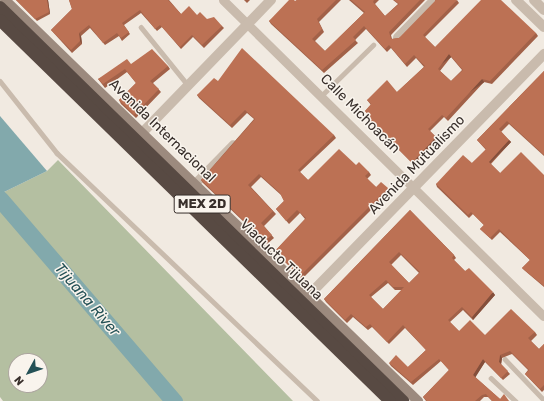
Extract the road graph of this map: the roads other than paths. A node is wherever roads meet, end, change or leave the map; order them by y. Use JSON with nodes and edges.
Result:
{"nodes":[{"id":1,"x":5,"y":0,"type":"edge"},
{"id":2,"x":223,"y":0,"type":"edge"},
{"id":3,"x":271,"y":0,"type":"edge"},
{"id":4,"x":433,"y":0,"type":"edge"},
{"id":5,"x":516,"y":0,"type":"edge"},
{"id":6,"x":534,"y":0,"type":"edge"},
{"id":7,"x":0,"y":7,"type":"edge"},
{"id":8,"x":544,"y":10,"type":"edge"},
{"id":9,"x":0,"y":15,"type":"edge"},
{"id":10,"x":0,"y":20,"type":"edge"},
{"id":11,"x":248,"y":23,"type":"junction"},
{"id":12,"x":141,"y":26,"type":"dead end"},
{"id":13,"x":544,"y":27,"type":"edge"},
{"id":14,"x":397,"y":37,"type":"edge"},
{"id":15,"x":373,"y":45,"type":"dead end"},
{"id":16,"x":544,"y":54,"type":"edge"},
{"id":17,"x":0,"y":81,"type":"edge"},
{"id":18,"x":188,"y":85,"type":"junction"},
{"id":19,"x":321,"y":96,"type":"junction"},
{"id":20,"x":143,"y":132,"type":"junction"},
{"id":21,"x":233,"y":144,"type":"edge"},
{"id":22,"x":195,"y":183,"type":"junction"},
{"id":23,"x":414,"y":188,"type":"junction"},
{"id":24,"x":308,"y":296,"type":"junction"},
{"id":25,"x":544,"y":316,"type":"edge"},
{"id":26,"x":505,"y":360,"type":"dead end"},
{"id":27,"x":492,"y":378,"type":"dead end"},
{"id":28,"x":544,"y":400,"type":"edge"},
{"id":29,"x":316,"y":401,"type":"edge"},
{"id":30,"x":390,"y":401,"type":"edge"},
{"id":31,"x":396,"y":401,"type":"edge"},
{"id":32,"x":403,"y":401,"type":"edge"},
{"id":33,"x":418,"y":401,"type":"edge"},
{"id":34,"x":516,"y":401,"type":"edge"}],
"edges":[{"from":1,"to":20,"type":"main road","name":"Avenida Internacional"},
{"from":2,"to":11,"type":"street","name":"Calle Michoacán"},
{"from":3,"to":11,"type":"street"},
{"from":4,"to":14,"type":"street"},
{"from":5,"to":13,"type":"street"},
{"from":6,"to":8,"type":"street"},
{"from":7,"to":32,"type":"highway","name":"Viaducto Tijuana","number":"MEX 2D"},
{"from":9,"to":31,"type":"highway","name":"Viaducto Tijuana","number":"MEX 2D"},
{"from":10,"to":30,"type":"highway"},
{"from":11,"to":18,"type":"street"},
{"from":11,"to":19,"type":"street","name":"Calle Michoacán"},
{"from":12,"to":18,"type":"lane"},
{"from":15,"to":19,"type":"lane"},
{"from":16,"to":23,"type":"street","name":"Avenida Mutualismo"},
{"from":17,"to":29,"type":"lane"},
{"from":18,"to":20,"type":"street"},
{"from":19,"to":23,"type":"street","name":"Calle Michoacán"},
{"from":20,"to":22,"type":"main road","name":"Avenida Internacional"},
{"from":21,"to":22,"type":"street"},
{"from":22,"to":24,"type":"main road","name":"Avenida Internacional"},
{"from":23,"to":24,"type":"street","name":"Avenida Mutualismo"},
{"from":23,"to":25,"type":"street","name":"Calle Michoacán"},
{"from":24,"to":33,"type":"main road","name":"Avenida Internacional"},
{"from":26,"to":28,"type":"lane"},
{"from":27,"to":34,"type":"lane"}]}
